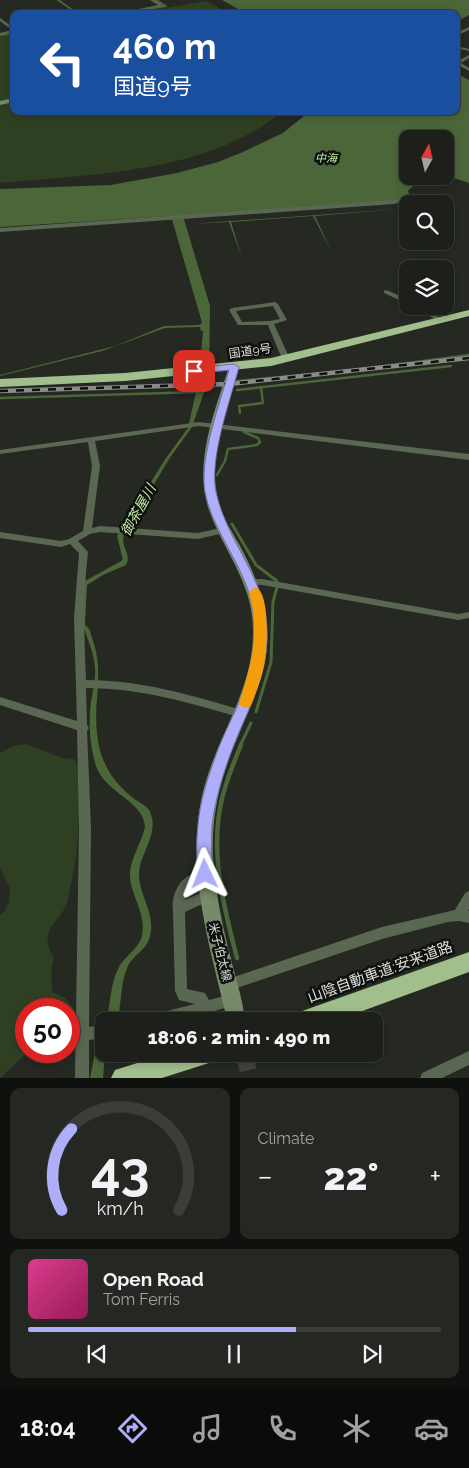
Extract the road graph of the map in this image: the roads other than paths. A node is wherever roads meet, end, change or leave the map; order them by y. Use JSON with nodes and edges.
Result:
{"nodes":[{"id":1,"x":152,"y":0,"type":"edge"},
{"id":2,"x":139,"y":10,"type":"edge"},
{"id":3,"x":0,"y":19,"type":"edge"},
{"id":4,"x":10,"y":28,"type":"edge"},
{"id":5,"x":399,"y":201,"type":"edge"},
{"id":6,"x":0,"y":230,"type":"edge"},
{"id":7,"x":386,"y":292,"type":"dead end"},
{"id":8,"x":399,"y":298,"type":"edge"},
{"id":9,"x":469,"y":312,"type":"edge"},
{"id":10,"x":431,"y":315,"type":"edge"},
{"id":11,"x":440,"y":320,"type":"junction"},
{"id":12,"x":270,"y":323,"type":"junction"},
{"id":13,"x":286,"y":359,"type":"junction"},
{"id":14,"x":234,"y":367,"type":"junction"},
{"id":15,"x":0,"y":383,"type":"edge"},
{"id":16,"x":183,"y":425,"type":"joint"},
{"id":17,"x":218,"y":426,"type":"junction"},
{"id":18,"x":91,"y":439,"type":"junction"},
{"id":19,"x":0,"y":452,"type":"edge"},
{"id":20,"x":469,"y":457,"type":"edge"},
{"id":21,"x":225,"y":530,"type":"junction"},
{"id":22,"x":87,"y":532,"type":"junction"},
{"id":23,"x":0,"y":535,"type":"edge"},
{"id":24,"x":72,"y":541,"type":"junction"},
{"id":25,"x":251,"y":582,"type":"junction"},
{"id":26,"x":469,"y":615,"type":"edge"},
{"id":27,"x":86,"y":684,"type":"junction"},
{"id":28,"x":103,"y":684,"type":"joint"},
{"id":29,"x":0,"y":701,"type":"edge"},
{"id":30,"x":242,"y":714,"type":"junction"},
{"id":31,"x":84,"y":728,"type":"junction"},
{"id":32,"x":192,"y":880,"type":"dead end"},
{"id":33,"x":207,"y":896,"type":"junction"},
{"id":34,"x":469,"y":897,"type":"edge"},
{"id":35,"x":178,"y":909,"type":"junction"},
{"id":36,"x":464,"y":916,"type":"edge"},
{"id":37,"x":469,"y":962,"type":"edge"},
{"id":38,"x":228,"y":985,"type":"junction"},
{"id":39,"x":232,"y":1000,"type":"junction"},
{"id":40,"x":208,"y":1007,"type":"junction"},
{"id":41,"x":189,"y":1012,"type":"edge"},
{"id":42,"x":235,"y":1012,"type":"edge"},
{"id":43,"x":330,"y":1012,"type":"edge"},
{"id":44,"x":95,"y":1032,"type":"edge"},
{"id":45,"x":83,"y":1035,"type":"junction"},
{"id":46,"x":469,"y":1058,"type":"edge"},
{"id":47,"x":176,"y":1062,"type":"edge"},
{"id":48,"x":82,"y":1078,"type":"edge"},
{"id":49,"x":123,"y":1078,"type":"edge"},
{"id":50,"x":427,"y":1078,"type":"edge"}],
"edges":[{"from":1,"to":2,"type":"street"},
{"from":3,"to":4,"type":"street"},
{"from":5,"to":6,"type":"street"},
{"from":7,"to":8,"type":"street"},
{"from":9,"to":11,"type":"highway","name":"国道9号"},
{"from":10,"to":11,"type":"street"},
{"from":11,"to":13,"type":"highway","name":"国道9号"},
{"from":12,"to":12,"type":"street"},
{"from":12,"to":13,"type":"street"},
{"from":13,"to":14,"type":"highway","name":"国道9号"},
{"from":14,"to":15,"type":"highway","name":"国道9号"},
{"from":14,"to":17,"type":"main road","name":"米子伯太線"},
{"from":16,"to":17,"type":"street"},
{"from":16,"to":18,"type":"street"},
{"from":17,"to":20,"type":"street"},
{"from":17,"to":21,"type":"main road","name":"米子伯太線"},
{"from":18,"to":19,"type":"street"},
{"from":18,"to":22,"type":"street"},
{"from":21,"to":22,"type":"street"},
{"from":21,"to":25,"type":"main road","name":"米子伯太線"},
{"from":22,"to":24,"type":"street"},
{"from":23,"to":24,"type":"street"},
{"from":24,"to":27,"type":"street"},
{"from":25,"to":26,"type":"street"},
{"from":25,"to":30,"type":"main road","name":"米子伯太線"},
{"from":27,"to":28,"type":"street"},
{"from":27,"to":31,"type":"street"},
{"from":28,"to":30,"type":"street"},
{"from":29,"to":31,"type":"street"},
{"from":30,"to":33,"type":"main road","name":"米子伯太線"},
{"from":31,"to":45,"type":"street"},
{"from":32,"to":35,"type":"street"},
{"from":33,"to":35,"type":"street"},
{"from":33,"to":38,"type":"main road","name":"米子伯太線"},
{"from":34,"to":36,"type":"street"},
{"from":35,"to":40,"type":"street"},
{"from":36,"to":38,"type":"street"},
{"from":37,"to":43,"type":"highway","name":"山陰自動車道;安来道路"},
{"from":38,"to":39,"type":"main road","name":"米子伯太線"},
{"from":39,"to":40,"type":"street"},
{"from":39,"to":42,"type":"main road","name":"米子伯太線"},
{"from":40,"to":41,"type":"street"},
{"from":44,"to":45,"type":"street"},
{"from":45,"to":48,"type":"street"},
{"from":46,"to":50,"type":"street"},
{"from":47,"to":49,"type":"highway"}]}
